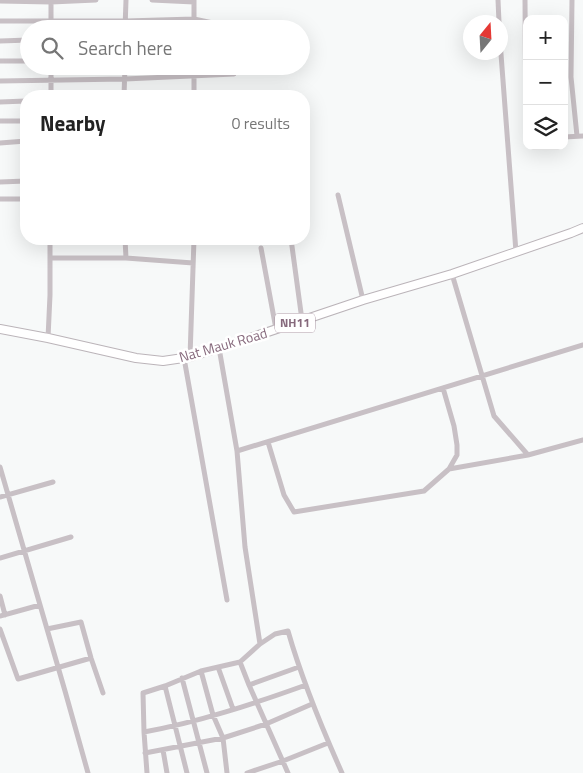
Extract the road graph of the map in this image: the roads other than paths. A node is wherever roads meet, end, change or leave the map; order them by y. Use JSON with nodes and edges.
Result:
{"nodes":[{"id":1,"x":96,"y":0,"type":"edge"},
{"id":2,"x":126,"y":0,"type":"edge"},
{"id":3,"x":152,"y":0,"type":"edge"},
{"id":4,"x":498,"y":0,"type":"edge"},
{"id":5,"x":525,"y":0,"type":"edge"},
{"id":6,"x":572,"y":0,"type":"edge"},
{"id":7,"x":0,"y":1,"type":"edge"},
{"id":8,"x":51,"y":1,"type":"edge"},
{"id":9,"x":194,"y":1,"type":"edge"},
{"id":10,"x":499,"y":15,"type":"edge"},
{"id":11,"x":194,"y":19,"type":"junction"},
{"id":12,"x":51,"y":20,"type":"edge"},
{"id":13,"x":126,"y":20,"type":"edge"},
{"id":14,"x":160,"y":20,"type":"edge"},
{"id":15,"x":197,"y":20,"type":"edge"},
{"id":16,"x":0,"y":21,"type":"edge"},
{"id":17,"x":20,"y":21,"type":"edge"},
{"id":18,"x":20,"y":40,"type":"edge"},
{"id":19,"x":0,"y":41,"type":"edge"},
{"id":20,"x":501,"y":60,"type":"edge"},
{"id":21,"x":0,"y":61,"type":"edge"},
{"id":22,"x":20,"y":61,"type":"edge"},
{"id":23,"x":51,"y":75,"type":"edge"},
{"id":24,"x":124,"y":75,"type":"edge"},
{"id":25,"x":194,"y":75,"type":"joint"},
{"id":26,"x":124,"y":79,"type":"junction"},
{"id":27,"x":51,"y":80,"type":"junction"},
{"id":28,"x":0,"y":81,"type":"edge"},
{"id":29,"x":51,"y":90,"type":"edge"},
{"id":30,"x":124,"y":90,"type":"edge"},
{"id":31,"x":194,"y":90,"type":"edge"},
{"id":32,"x":20,"y":101,"type":"edge"},
{"id":33,"x":0,"y":102,"type":"edge"},
{"id":34,"x":526,"y":105,"type":"edge"},
{"id":35,"x":0,"y":121,"type":"edge"},
{"id":36,"x":20,"y":121,"type":"edge"},
{"id":37,"x":580,"y":136,"type":"edge"},
{"id":38,"x":20,"y":142,"type":"edge"},
{"id":39,"x":0,"y":143,"type":"edge"},
{"id":40,"x":20,"y":181,"type":"edge"},
{"id":41,"x":0,"y":182,"type":"edge"},
{"id":42,"x":338,"y":195,"type":"dead end"},
{"id":43,"x":0,"y":199,"type":"edge"},
{"id":44,"x":20,"y":199,"type":"edge"},
{"id":45,"x":583,"y":228,"type":"edge"},
{"id":46,"x":50,"y":245,"type":"edge"},
{"id":47,"x":125,"y":245,"type":"edge"},
{"id":48,"x":194,"y":245,"type":"edge"},
{"id":49,"x":292,"y":245,"type":"edge"},
{"id":50,"x":261,"y":248,"type":"dead end"},
{"id":51,"x":516,"y":252,"type":"junction"},
{"id":52,"x":50,"y":258,"type":"junction"},
{"id":53,"x":126,"y":258,"type":"junction"},
{"id":54,"x":193,"y":263,"type":"junction"},
{"id":55,"x":452,"y":274,"type":"junction"},
{"id":56,"x":362,"y":300,"type":"junction"},
{"id":57,"x":302,"y":320,"type":"junction"},
{"id":58,"x":0,"y":329,"type":"edge"},
{"id":59,"x":276,"y":329,"type":"junction"},
{"id":60,"x":48,"y":338,"type":"junction"},
{"id":61,"x":583,"y":344,"type":"edge"},
{"id":62,"x":219,"y":348,"type":"junction"},
{"id":63,"x":187,"y":357,"type":"junction"},
{"id":64,"x":482,"y":376,"type":"junction"},
{"id":65,"x":442,"y":388,"type":"junction"},
{"id":66,"x":583,"y":440,"type":"edge"},
{"id":67,"x":268,"y":442,"type":"junction"},
{"id":68,"x":237,"y":451,"type":"junction"},
{"id":69,"x":528,"y":455,"type":"junction"},
{"id":70,"x":0,"y":467,"type":"edge"},
{"id":71,"x":449,"y":468,"type":"junction"},
{"id":72,"x":53,"y":482,"type":"dead end"},
{"id":73,"x":8,"y":495,"type":"junction"},
{"id":74,"x":0,"y":497,"type":"edge"},
{"id":75,"x":72,"y":537,"type":"dead end"},
{"id":76,"x":24,"y":551,"type":"junction"},
{"id":77,"x":0,"y":558,"type":"edge"},
{"id":78,"x":0,"y":596,"type":"edge"},
{"id":79,"x":227,"y":600,"type":"dead end"},
{"id":80,"x":40,"y":605,"type":"junction"},
{"id":81,"x":3,"y":615,"type":"edge"},
{"id":82,"x":0,"y":629,"type":"edge"},
{"id":83,"x":47,"y":630,"type":"junction"},
{"id":84,"x":260,"y":644,"type":"junction"},
{"id":85,"x":91,"y":658,"type":"junction"},
{"id":86,"x":240,"y":662,"type":"junction"},
{"id":87,"x":58,"y":667,"type":"junction"},
{"id":88,"x":218,"y":667,"type":"junction"},
{"id":89,"x":299,"y":667,"type":"junction"},
{"id":90,"x":201,"y":672,"type":"junction"},
{"id":91,"x":182,"y":678,"type":"junction"},
{"id":92,"x":249,"y":685,"type":"junction"},
{"id":93,"x":306,"y":685,"type":"junction"},
{"id":94,"x":165,"y":686,"type":"junction"},
{"id":95,"x":103,"y":693,"type":"dead end"},
{"id":96,"x":256,"y":703,"type":"junction"},
{"id":97,"x":312,"y":704,"type":"junction"},
{"id":98,"x":233,"y":709,"type":"junction"},
{"id":99,"x":214,"y":715,"type":"junction"},
{"id":100,"x":194,"y":720,"type":"junction"},
{"id":101,"x":266,"y":724,"type":"junction"},
{"id":102,"x":175,"y":726,"type":"junction"},
{"id":103,"x":144,"y":732,"type":"junction"},
{"id":104,"x":223,"y":738,"type":"junction"},
{"id":105,"x":199,"y":742,"type":"junction"},
{"id":106,"x":328,"y":743,"type":"junction"},
{"id":107,"x":180,"y":746,"type":"junction"},
{"id":108,"x":163,"y":750,"type":"junction"},
{"id":109,"x":145,"y":753,"type":"junction"},
{"id":110,"x":283,"y":761,"type":"junction"},
{"id":111,"x":266,"y":767,"type":"junction"},
{"id":112,"x":88,"y":773,"type":"edge"},
{"id":113,"x":148,"y":773,"type":"edge"},
{"id":114,"x":167,"y":773,"type":"edge"},
{"id":115,"x":187,"y":773,"type":"edge"},
{"id":116,"x":207,"y":773,"type":"edge"},
{"id":117,"x":227,"y":773,"type":"edge"},
{"id":118,"x":248,"y":773,"type":"edge"},
{"id":119,"x":268,"y":773,"type":"edge"},
{"id":120,"x":288,"y":773,"type":"edge"},
{"id":121,"x":342,"y":773,"type":"edge"}],
"edges":[{"from":1,"to":8,"type":"street"},
{"from":2,"to":13,"type":"street"},
{"from":3,"to":9,"type":"street"},
{"from":4,"to":10,"type":"street"},
{"from":5,"to":34,"type":"street"},
{"from":6,"to":37,"type":"street"},
{"from":7,"to":8,"type":"street"},
{"from":8,"to":12,"type":"street"},
{"from":9,"to":11,"type":"street"},
{"from":11,"to":14,"type":"street"},
{"from":11,"to":15,"type":"street"},
{"from":16,"to":17,"type":"street"},
{"from":18,"to":19,"type":"street"},
{"from":20,"to":51,"type":"street"},
{"from":21,"to":22,"type":"street"},
{"from":23,"to":27,"type":"street"},
{"from":24,"to":26,"type":"street"},
{"from":25,"to":26,"type":"street"},
{"from":25,"to":31,"type":"street"},
{"from":26,"to":27,"type":"street"},
{"from":26,"to":30,"type":"street"},
{"from":27,"to":28,"type":"street"},
{"from":27,"to":29,"type":"street"},
{"from":32,"to":33,"type":"street"},
{"from":35,"to":36,"type":"street"},
{"from":38,"to":39,"type":"street"},
{"from":40,"to":41,"type":"street"},
{"from":42,"to":56,"type":"street"},
{"from":43,"to":44,"type":"street"},
{"from":45,"to":51,"type":"highway","name":"Nat Mauk Road","number":"NH11"},
{"from":46,"to":52,"type":"street"},
{"from":47,"to":53,"type":"street"},
{"from":48,"to":54,"type":"street"},
{"from":49,"to":57,"type":"street"},
{"from":50,"to":59,"type":"street"},
{"from":51,"to":55,"type":"highway","name":"Nat Mauk Road","number":"NH11"},
{"from":52,"to":53,"type":"street"},
{"from":52,"to":60,"type":"street"},
{"from":53,"to":54,"type":"street"},
{"from":54,"to":63,"type":"street"},
{"from":55,"to":56,"type":"highway","name":"Nat Mauk Road","number":"NH11"},
{"from":55,"to":64,"type":"street"},
{"from":56,"to":57,"type":"highway","name":"Nat Mauk Road","number":"NH11"},
{"from":57,"to":59,"type":"highway","name":"Nat Mauk Road","number":"NH11"},
{"from":58,"to":60,"type":"highway","name":"Nat Mauk Road","number":"NH11"},
{"from":59,"to":62,"type":"highway","name":"Nat Mauk Road","number":"NH11"},
{"from":60,"to":63,"type":"highway","name":"Nat Mauk Road","number":"NH11"},
{"from":61,"to":64,"type":"street"},
{"from":62,"to":63,"type":"highway","name":"Nat Mauk Road","number":"NH11"},
{"from":62,"to":68,"type":"street"},
{"from":63,"to":79,"type":"street"},
{"from":64,"to":65,"type":"street"},
{"from":64,"to":69,"type":"street"},
{"from":65,"to":67,"type":"street"},
{"from":65,"to":71,"type":"street"},
{"from":66,"to":69,"type":"street"},
{"from":67,"to":68,"type":"street"},
{"from":67,"to":71,"type":"street"},
{"from":68,"to":84,"type":"street"},
{"from":69,"to":71,"type":"street"},
{"from":70,"to":73,"type":"street"},
{"from":72,"to":73,"type":"street"},
{"from":73,"to":74,"type":"street"},
{"from":73,"to":76,"type":"street"},
{"from":75,"to":76,"type":"street"},
{"from":76,"to":77,"type":"street"},
{"from":76,"to":80,"type":"street"},
{"from":78,"to":81,"type":"street"},
{"from":80,"to":81,"type":"street"},
{"from":80,"to":83,"type":"street"},
{"from":82,"to":87,"type":"street"},
{"from":83,"to":85,"type":"street"},
{"from":83,"to":87,"type":"street"},
{"from":84,"to":86,"type":"street"},
{"from":84,"to":89,"type":"street"},
{"from":85,"to":87,"type":"street"},
{"from":85,"to":95,"type":"street"},
{"from":86,"to":88,"type":"street"},
{"from":86,"to":92,"type":"street"},
{"from":87,"to":112,"type":"street"},
{"from":88,"to":90,"type":"street"},
{"from":88,"to":98,"type":"street"},
{"from":89,"to":92,"type":"street"},
{"from":89,"to":93,"type":"street"},
{"from":90,"to":91,"type":"street"},
{"from":90,"to":99,"type":"street"},
{"from":91,"to":94,"type":"street"},
{"from":91,"to":100,"type":"street"},
{"from":92,"to":96,"type":"street"},
{"from":93,"to":96,"type":"street"},
{"from":93,"to":97,"type":"street"},
{"from":94,"to":102,"type":"street"},
{"from":94,"to":103,"type":"street"},
{"from":96,"to":98,"type":"street"},
{"from":96,"to":101,"type":"street"},
{"from":97,"to":101,"type":"street"},
{"from":97,"to":106,"type":"street"},
{"from":98,"to":99,"type":"street"},
{"from":99,"to":100,"type":"street"},
{"from":99,"to":104,"type":"street"},
{"from":100,"to":102,"type":"street"},
{"from":100,"to":105,"type":"street"},
{"from":101,"to":104,"type":"street"},
{"from":101,"to":110,"type":"street"},
{"from":102,"to":103,"type":"street"},
{"from":102,"to":107,"type":"street"},
{"from":103,"to":109,"type":"street"},
{"from":104,"to":105,"type":"street"},
{"from":104,"to":117,"type":"street"},
{"from":105,"to":107,"type":"street"},
{"from":105,"to":116,"type":"street"},
{"from":106,"to":110,"type":"street"},
{"from":106,"to":121,"type":"street"},
{"from":107,"to":108,"type":"street"},
{"from":107,"to":115,"type":"street"},
{"from":108,"to":109,"type":"street"},
{"from":108,"to":114,"type":"street"},
{"from":109,"to":113,"type":"street"},
{"from":110,"to":111,"type":"street"},
{"from":110,"to":120,"type":"street"},
{"from":111,"to":118,"type":"street"},
{"from":111,"to":119,"type":"street"}]}
